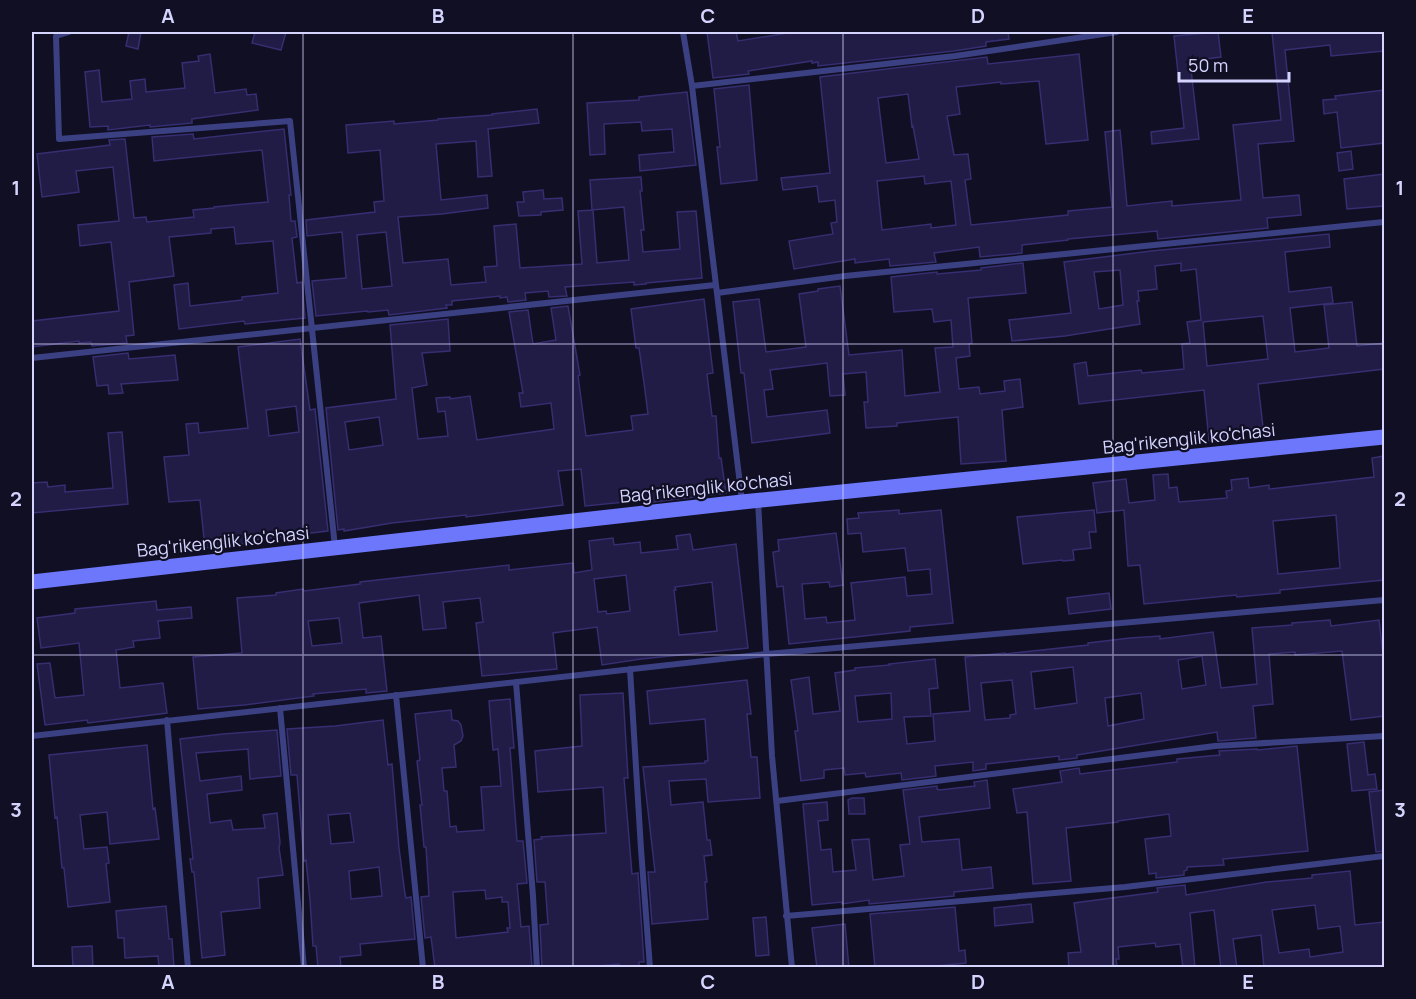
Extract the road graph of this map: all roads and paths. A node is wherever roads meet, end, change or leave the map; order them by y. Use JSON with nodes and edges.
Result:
{"nodes":[{"id":1,"x":69,"y":32,"type":"edge"},
{"id":2,"x":683,"y":32,"type":"edge"},
{"id":3,"x":1117,"y":32,"type":"edge"},
{"id":4,"x":692,"y":86,"type":"junction"},
{"id":5,"x":1384,"y":222,"type":"edge"},
{"id":6,"x":715,"y":285,"type":"junction"},
{"id":7,"x":717,"y":293,"type":"junction"},
{"id":8,"x":312,"y":328,"type":"junction"},
{"id":9,"x":32,"y":357,"type":"edge"},
{"id":10,"x":1384,"y":437,"type":"edge"},
{"id":11,"x":758,"y":501,"type":"junction"},
{"id":12,"x":742,"y":502,"type":"junction"},
{"id":13,"x":335,"y":548,"type":"junction"},
{"id":14,"x":32,"y":582,"type":"edge"},
{"id":15,"x":1384,"y":600,"type":"edge"},
{"id":16,"x":766,"y":654,"type":"junction"},
{"id":17,"x":630,"y":669,"type":"junction"},
{"id":18,"x":516,"y":682,"type":"junction"},
{"id":19,"x":396,"y":695,"type":"junction"},
{"id":20,"x":280,"y":708,"type":"junction"},
{"id":21,"x":167,"y":720,"type":"junction"},
{"id":22,"x":32,"y":736,"type":"edge"},
{"id":23,"x":1384,"y":736,"type":"edge"},
{"id":24,"x":777,"y":801,"type":"junction"},
{"id":25,"x":1384,"y":856,"type":"edge"},
{"id":26,"x":786,"y":916,"type":"junction"},
{"id":27,"x":188,"y":968,"type":"edge"},
{"id":28,"x":304,"y":968,"type":"edge"},
{"id":29,"x":423,"y":968,"type":"edge"},
{"id":30,"x":537,"y":968,"type":"edge"},
{"id":31,"x":650,"y":968,"type":"edge"},
{"id":32,"x":792,"y":968,"type":"edge"}],
"edges":[{"from":1,"to":8,"type":"lane"},
{"from":2,"to":4,"type":"lane"},
{"from":3,"to":4,"type":"lane"},
{"from":4,"to":6,"type":"lane"},
{"from":5,"to":7,"type":"lane"},
{"from":6,"to":7,"type":"lane"},
{"from":6,"to":8,"type":"lane"},
{"from":7,"to":12,"type":"lane"},
{"from":8,"to":9,"type":"lane"},
{"from":8,"to":13,"type":"lane"},
{"from":10,"to":11,"type":"main road","name":"Bag'rikenglik ko'chasi"},
{"from":11,"to":12,"type":"main road","name":"Bag'rikenglik ko'chasi"},
{"from":11,"to":16,"type":"lane"},
{"from":12,"to":13,"type":"main road","name":"Bag'rikenglik ko'chasi"},
{"from":13,"to":14,"type":"main road","name":"Bag'rikenglik ko'chasi"},
{"from":15,"to":16,"type":"lane"},
{"from":16,"to":17,"type":"lane"},
{"from":16,"to":24,"type":"lane"},
{"from":17,"to":18,"type":"lane"},
{"from":17,"to":31,"type":"lane"},
{"from":18,"to":19,"type":"lane"},
{"from":18,"to":30,"type":"lane"},
{"from":19,"to":20,"type":"lane"},
{"from":19,"to":29,"type":"lane"},
{"from":20,"to":21,"type":"lane"},
{"from":20,"to":28,"type":"lane"},
{"from":21,"to":22,"type":"lane"},
{"from":21,"to":27,"type":"lane"},
{"from":23,"to":24,"type":"lane"},
{"from":24,"to":26,"type":"lane"},
{"from":25,"to":26,"type":"lane"},
{"from":26,"to":32,"type":"lane"}]}
